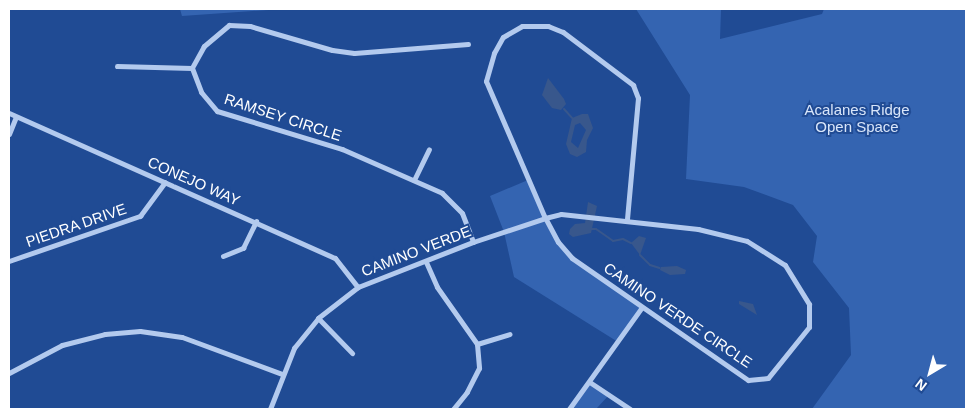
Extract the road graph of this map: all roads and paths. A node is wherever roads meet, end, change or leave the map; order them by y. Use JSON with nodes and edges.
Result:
{"nodes":[{"id":1,"x":468,"y":44,"type":"dead end"},
{"id":2,"x":117,"y":66,"type":"dead end"},
{"id":3,"x":192,"y":68,"type":"junction"},
{"id":4,"x":9,"y":113,"type":"edge"},
{"id":5,"x":16,"y":116,"type":"junction"},
{"id":6,"x":9,"y":134,"type":"edge"},
{"id":7,"x":429,"y":149,"type":"dead end"},
{"id":8,"x":414,"y":180,"type":"junction"},
{"id":9,"x":165,"y":182,"type":"junction"},
{"id":10,"x":545,"y":218,"type":"junction"},
{"id":11,"x":627,"y":220,"type":"junction"},
{"id":12,"x":256,"y":221,"type":"junction"},
{"id":13,"x":473,"y":242,"type":"junction"},
{"id":14,"x":223,"y":256,"type":"dead end"},
{"id":15,"x":9,"y":261,"type":"edge"},
{"id":16,"x":426,"y":262,"type":"junction"},
{"id":17,"x":358,"y":287,"type":"junction"},
{"id":18,"x":642,"y":307,"type":"junction"},
{"id":19,"x":318,"y":318,"type":"junction"},
{"id":20,"x":509,"y":334,"type":"dead end"},
{"id":21,"x":477,"y":344,"type":"junction"},
{"id":22,"x":352,"y":353,"type":"dead end"},
{"id":23,"x":9,"y":373,"type":"edge"},
{"id":24,"x":282,"y":374,"type":"junction"},
{"id":25,"x":591,"y":383,"type":"junction"},
{"id":26,"x":270,"y":409,"type":"edge"},
{"id":27,"x":453,"y":409,"type":"edge"},
{"id":28,"x":569,"y":409,"type":"edge"},
{"id":29,"x":630,"y":409,"type":"edge"}],
"edges":[{"from":1,"to":3,"type":"street"},
{"from":2,"to":3,"type":"street"},
{"from":3,"to":8,"type":"street","name":"RAMSEY CIRCLE"},
{"from":4,"to":5,"type":"street","name":"CONEJO WAY"},
{"from":5,"to":6,"type":"street"},
{"from":5,"to":9,"type":"street","name":"CONEJO WAY"},
{"from":7,"to":8,"type":"street"},
{"from":8,"to":13,"type":"street","name":"RAMSEY CIRCLE"},
{"from":9,"to":12,"type":"street","name":"CONEJO WAY"},
{"from":9,"to":15,"type":"street","name":"PIEDRA DRIVE"},
{"from":10,"to":11,"type":"street","name":"CAMINO VERDE CIRCLE"},
{"from":10,"to":11,"type":"street"},
{"from":10,"to":13,"type":"street","name":"CAMINO VERDE"},
{"from":10,"to":18,"type":"street","name":"CAMINO VERDE CIRCLE"},
{"from":11,"to":18,"type":"street","name":"CAMINO VERDE CIRCLE"},
{"from":12,"to":14,"type":"street"},
{"from":12,"to":17,"type":"street","name":"CONEJO WAY"},
{"from":13,"to":16,"type":"street","name":"CAMINO VERDE"},
{"from":16,"to":17,"type":"street","name":"CAMINO VERDE"},
{"from":16,"to":21,"type":"street"},
{"from":17,"to":19,"type":"street","name":"CAMINO VERDE"},
{"from":18,"to":25,"type":"street"},
{"from":19,"to":22,"type":"street"},
{"from":19,"to":24,"type":"street","name":"CAMINO VERDE"},
{"from":20,"to":21,"type":"street"},
{"from":21,"to":27,"type":"street"},
{"from":23,"to":24,"type":"street"},
{"from":24,"to":26,"type":"street","name":"CAMINO VERDE"},
{"from":25,"to":28,"type":"street"},
{"from":25,"to":29,"type":"street"}]}
